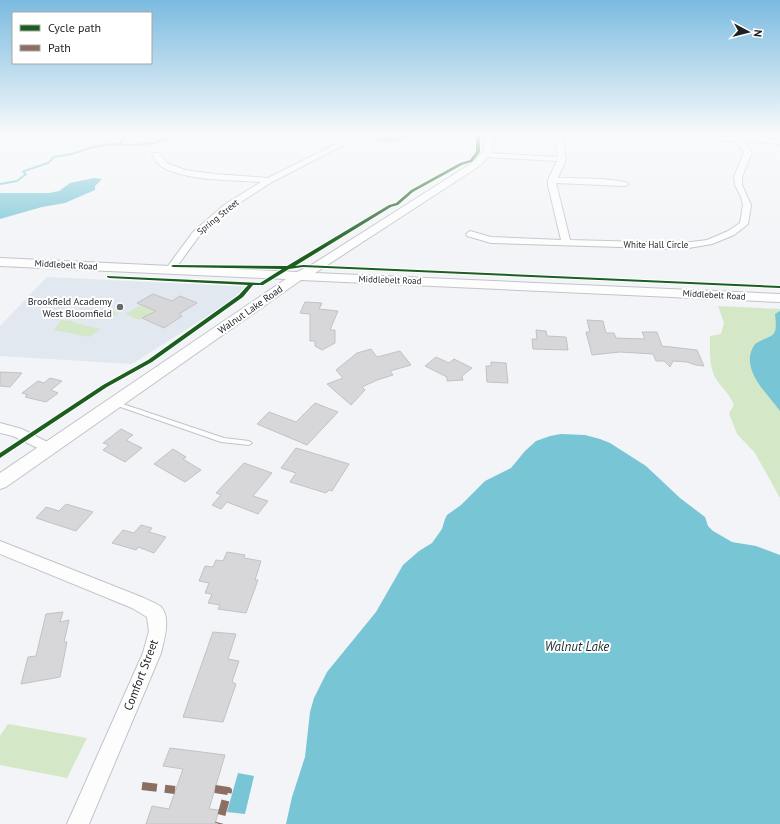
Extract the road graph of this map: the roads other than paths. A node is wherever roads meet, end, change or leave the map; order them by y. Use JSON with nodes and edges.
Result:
{"nodes":[{"id":1,"x":187,"y":172,"type":"edge"},
{"id":2,"x":284,"y":172,"type":"edge"},
{"id":3,"x":464,"y":172,"type":"edge"},
{"id":4,"x":555,"y":172,"type":"edge"},
{"id":5,"x":738,"y":172,"type":"edge"},
{"id":6,"x":269,"y":180,"type":"junction"},
{"id":7,"x":552,"y":180,"type":"junction"},
{"id":8,"x":625,"y":184,"type":"dead end"},
{"id":9,"x":470,"y":234,"type":"dead end"},
{"id":10,"x":566,"y":242,"type":"junction"},
{"id":11,"x":0,"y":262,"type":"edge"},
{"id":12,"x":170,"y":270,"type":"junction"},
{"id":13,"x":297,"y":277,"type":"junction"},
{"id":14,"x":780,"y":298,"type":"edge"},
{"id":15,"x":114,"y":403,"type":"junction"},
{"id":16,"x":0,"y":428,"type":"edge"},
{"id":17,"x":249,"y":443,"type":"dead end"},
{"id":18,"x":48,"y":448,"type":"junction"},
{"id":19,"x":0,"y":482,"type":"edge"},
{"id":20,"x":0,"y":548,"type":"edge"},
{"id":21,"x":78,"y":824,"type":"edge"}],
"edges":[{"from":1,"to":6,"type":"street"},
{"from":2,"to":6,"type":"street","name":"Spring Street"},
{"from":3,"to":13,"type":"street","name":"Walnut Lake Road"},
{"from":4,"to":7,"type":"street"},
{"from":5,"to":10,"type":"street","name":"White Hall Circle"},
{"from":6,"to":12,"type":"street","name":"Spring Street"},
{"from":7,"to":8,"type":"street"},
{"from":7,"to":10,"type":"street"},
{"from":9,"to":10,"type":"street","name":"White Hall Circle"},
{"from":11,"to":12,"type":"street","name":"Middlebelt Road"},
{"from":12,"to":13,"type":"street","name":"Middlebelt Road"},
{"from":13,"to":14,"type":"street","name":"Middlebelt Road"},
{"from":13,"to":15,"type":"street","name":"Walnut Lake Road"},
{"from":15,"to":17,"type":"lane"},
{"from":15,"to":18,"type":"street","name":"Walnut Lake Road"},
{"from":16,"to":18,"type":"street"},
{"from":18,"to":19,"type":"street","name":"Walnut Lake Road"},
{"from":20,"to":21,"type":"street","name":"Comfort Street"}]}
